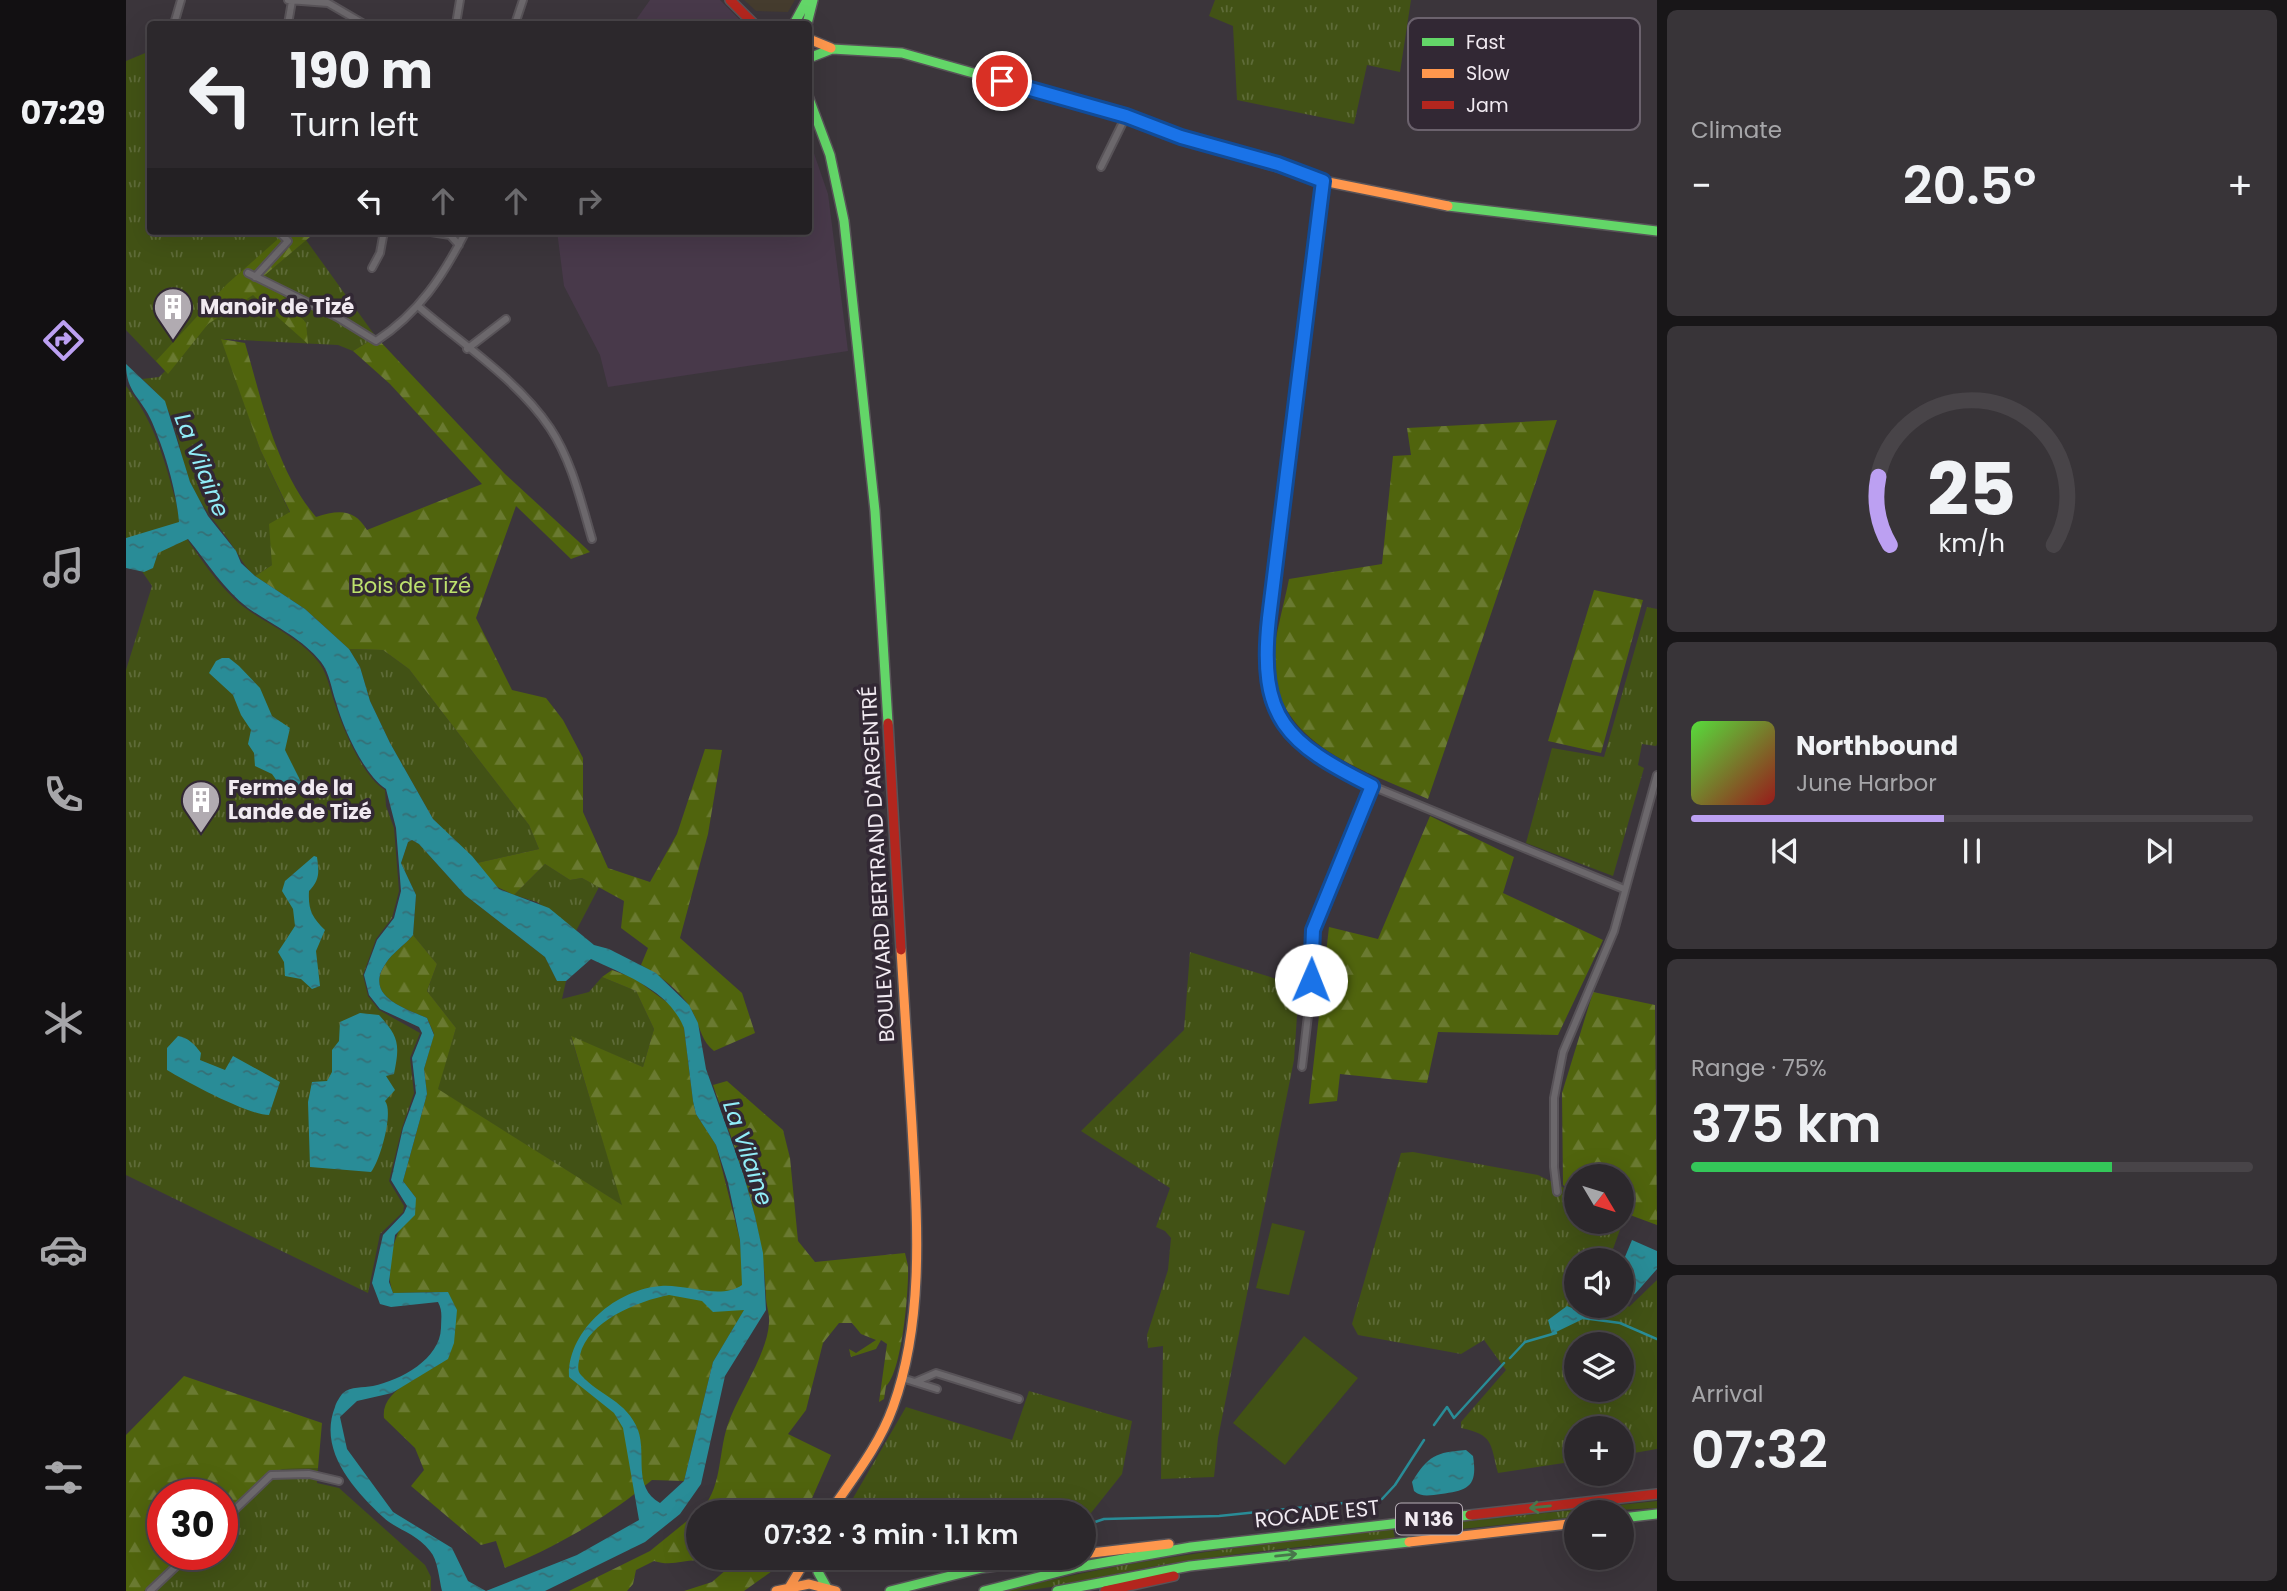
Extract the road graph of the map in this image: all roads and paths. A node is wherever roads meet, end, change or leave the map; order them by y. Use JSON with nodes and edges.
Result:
{"nodes":[{"id":1,"x":181,"y":0,"type":"edge"},
{"id":2,"x":290,"y":0,"type":"edge"},
{"id":3,"x":460,"y":0,"type":"edge"},
{"id":4,"x":523,"y":0,"type":"edge"},
{"id":5,"x":730,"y":0,"type":"edge"},
{"id":6,"x":807,"y":0,"type":"edge"},
{"id":7,"x":813,"y":0,"type":"edge"},
{"id":8,"x":328,"y":2,"type":"edge"},
{"id":9,"x":175,"y":21,"type":"edge"},
{"id":10,"x":288,"y":21,"type":"edge"},
{"id":11,"x":358,"y":21,"type":"edge"},
{"id":12,"x":456,"y":21,"type":"edge"},
{"id":13,"x":516,"y":21,"type":"edge"},
{"id":14,"x":753,"y":21,"type":"edge"},
{"id":15,"x":796,"y":21,"type":"edge"},
{"id":16,"x":808,"y":21,"type":"edge"},
{"id":17,"x":812,"y":39,"type":"edge"},
{"id":18,"x":832,"y":49,"type":"junction"},
{"id":19,"x":812,"y":57,"type":"edge"},
{"id":20,"x":812,"y":107,"type":"edge"},
{"id":21,"x":1126,"y":116,"type":"junction"},
{"id":22,"x":812,"y":127,"type":"edge"},
{"id":23,"x":1101,"y":167,"type":"dead end"},
{"id":24,"x":1323,"y":181,"type":"junction"},
{"id":25,"x":840,"y":197,"type":"junction"},
{"id":26,"x":1657,"y":231,"type":"edge"},
{"id":27,"x":282,"y":235,"type":"edge"},
{"id":28,"x":383,"y":235,"type":"edge"},
{"id":29,"x":450,"y":235,"type":"edge"},
{"id":30,"x":464,"y":235,"type":"edge"},
{"id":31,"x":459,"y":245,"type":"junction"},
{"id":32,"x":372,"y":268,"type":"dead end"},
{"id":33,"x":419,"y":307,"type":"junction"},
{"id":34,"x":506,"y":319,"type":"dead end"},
{"id":35,"x":467,"y":349,"type":"junction"},
{"id":36,"x":592,"y":539,"type":"dead end"},
{"id":37,"x":1657,"y":775,"type":"edge"},
{"id":38,"x":1372,"y":786,"type":"junction"},
{"id":39,"x":1625,"y":890,"type":"junction"},
{"id":40,"x":1302,"y":1068,"type":"dead end"},
{"id":41,"x":1557,"y":1192,"type":"dead end"},
{"id":42,"x":902,"y":1378,"type":"junction"},
{"id":43,"x":915,"y":1382,"type":"junction"},
{"id":44,"x":937,"y":1390,"type":"dead end"},
{"id":45,"x":1019,"y":1399,"type":"dead end"},
{"id":46,"x":339,"y":1481,"type":"dead end"},
{"id":47,"x":1657,"y":1494,"type":"edge"},
{"id":48,"x":838,"y":1500,"type":"edge"},
{"id":49,"x":238,"y":1507,"type":"edge"},
{"id":50,"x":1657,"y":1514,"type":"edge"},
{"id":51,"x":1634,"y":1517,"type":"edge"},
{"id":52,"x":1564,"y":1523,"type":"edge"},
{"id":53,"x":1202,"y":1545,"type":"junction"},
{"id":54,"x":1096,"y":1552,"type":"edge"},
{"id":55,"x":1218,"y":1562,"type":"junction"},
{"id":56,"x":172,"y":1570,"type":"edge"},
{"id":57,"x":800,"y":1570,"type":"edge"},
{"id":58,"x":818,"y":1570,"type":"edge"},
{"id":59,"x":974,"y":1570,"type":"edge"},
{"id":60,"x":790,"y":1586,"type":"junction"},
{"id":61,"x":831,"y":1589,"type":"edge"},
{"id":62,"x":150,"y":1591,"type":"edge"},
{"id":63,"x":776,"y":1591,"type":"edge"},
{"id":64,"x":890,"y":1591,"type":"edge"},
{"id":65,"x":984,"y":1591,"type":"edge"},
{"id":66,"x":1057,"y":1591,"type":"edge"},
{"id":67,"x":1105,"y":1591,"type":"edge"}],
"edges":[{"from":1,"to":9,"type":"street"},
{"from":2,"to":8,"type":"street"},
{"from":2,"to":10,"type":"street"},
{"from":3,"to":12,"type":"street"},
{"from":4,"to":13,"type":"street"},
{"from":5,"to":14,"type":"main road"},
{"from":6,"to":15,"type":"main road"},
{"from":7,"to":16,"type":"main road"},
{"from":8,"to":11,"type":"street"},
{"from":17,"to":18,"type":"main road"},
{"from":18,"to":19,"type":"main road"},
{"from":18,"to":21,"type":"main road"},
{"from":20,"to":25,"type":"main road"},
{"from":21,"to":23,"type":"street"},
{"from":21,"to":24,"type":"main road"},
{"from":22,"to":25,"type":"main road"},
{"from":24,"to":26,"type":"main road"},
{"from":24,"to":38,"type":"street"},
{"from":25,"to":42,"type":"main road","name":"BOULEVARD BERTRAND D'ARGENTRÉ"},
{"from":27,"to":33,"type":"street"},
{"from":28,"to":32,"type":"street"},
{"from":29,"to":31,"type":"street"},
{"from":30,"to":31,"type":"street"},
{"from":31,"to":33,"type":"street"},
{"from":33,"to":35,"type":"street"},
{"from":34,"to":35,"type":"street"},
{"from":35,"to":36,"type":"street"},
{"from":37,"to":39,"type":"street"},
{"from":38,"to":39,"type":"street"},
{"from":38,"to":40,"type":"street"},
{"from":39,"to":41,"type":"street"},
{"from":42,"to":43,"type":"street"},
{"from":42,"to":48,"type":"main road","name":"BOULEVARD BERTRAND D'ARGENTRÉ"},
{"from":43,"to":44,"type":"street"},
{"from":43,"to":45,"type":"street"},
{"from":46,"to":49,"type":"street"},
{"from":47,"to":53,"type":"main road","name":"ROCADE EST","number":"N 136","one_way":true},
{"from":50,"to":51,"type":"main road"},
{"from":55,"to":52,"type":"main road","name":"ROCADE EST","number":"N 136","one_way":true},
{"from":53,"to":54,"type":"main road"},
{"from":53,"to":65,"type":"main road","name":"ROCADE EST","number":"N 136"},
{"from":55,"to":66,"type":"main road","name":"ROCADE EST","number":"N 136"},
{"from":55,"to":67,"type":"main road"},
{"from":56,"to":62,"type":"street"},
{"from":57,"to":60,"type":"main road"},
{"from":58,"to":61,"type":"main road"},
{"from":59,"to":64,"type":"main road"},
{"from":60,"to":61,"type":"main road"},
{"from":60,"to":63,"type":"main road"}]}
